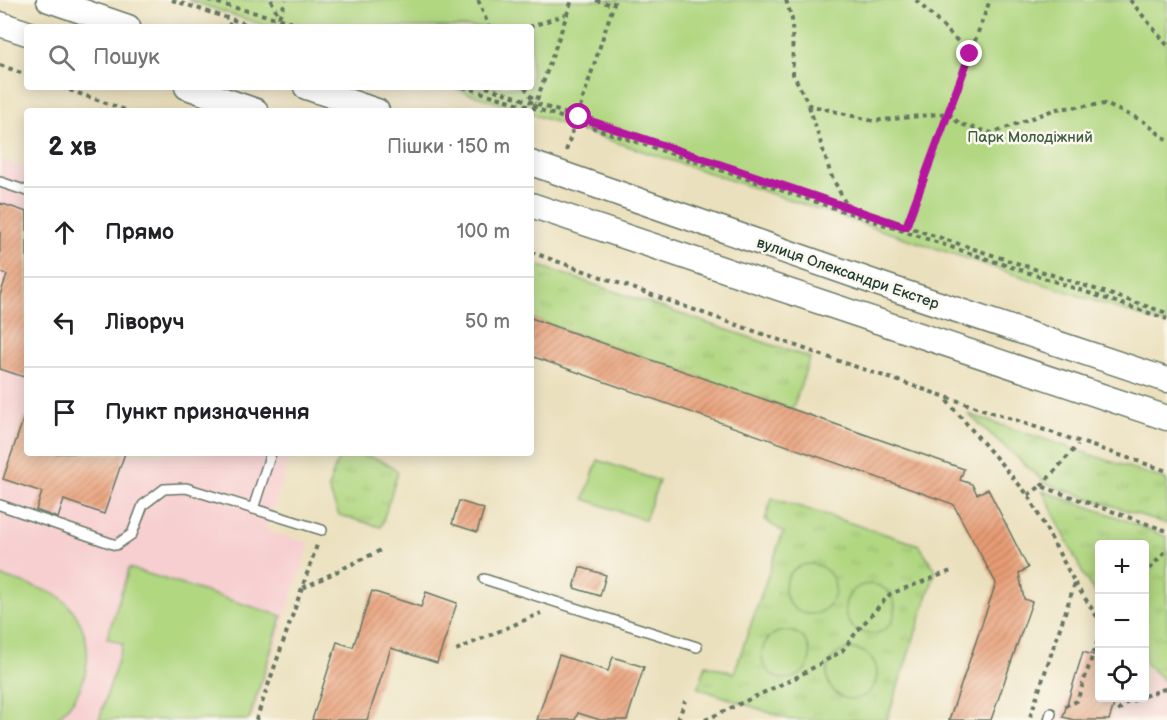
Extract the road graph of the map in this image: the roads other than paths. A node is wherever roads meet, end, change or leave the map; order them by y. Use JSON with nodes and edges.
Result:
{"nodes":[{"id":1,"x":49,"y":0,"type":"edge"},
{"id":2,"x":0,"y":24,"type":"edge"},
{"id":3,"x":119,"y":24,"type":"edge"},
{"id":4,"x":24,"y":32,"type":"edge"},
{"id":5,"x":196,"y":90,"type":"edge"},
{"id":6,"x":315,"y":90,"type":"edge"},
{"id":7,"x":247,"y":108,"type":"edge"},
{"id":8,"x":368,"y":108,"type":"edge"},
{"id":9,"x":534,"y":164,"type":"edge"},
{"id":10,"x":0,"y":182,"type":"edge"},
{"id":11,"x":24,"y":190,"type":"edge"},
{"id":12,"x":534,"y":206,"type":"edge"},
{"id":13,"x":1167,"y":380,"type":"edge"},
{"id":14,"x":1167,"y":418,"type":"edge"},
{"id":15,"x":270,"y":456,"type":"edge"},
{"id":16,"x":0,"y":505,"type":"edge"},
{"id":17,"x":253,"y":508,"type":"junction"},
{"id":18,"x":322,"y":530,"type":"road end"},
{"id":19,"x":484,"y":579,"type":"dead end"},
{"id":20,"x":697,"y":647,"type":"dead end"}],
"edges":[{"from":1,"to":3,"type":"street"},
{"from":2,"to":4,"type":"street"},
{"from":5,"to":7,"type":"street"},
{"from":6,"to":8,"type":"street"},
{"from":9,"to":13,"type":"street","name":"вулиця Олександри Екстер"},
{"from":10,"to":11,"type":"lane"},
{"from":12,"to":14,"type":"street"},
{"from":15,"to":17,"type":"lane"},
{"from":16,"to":17,"type":"lane"},
{"from":17,"to":18,"type":"lane"},
{"from":19,"to":20,"type":"lane"}]}
